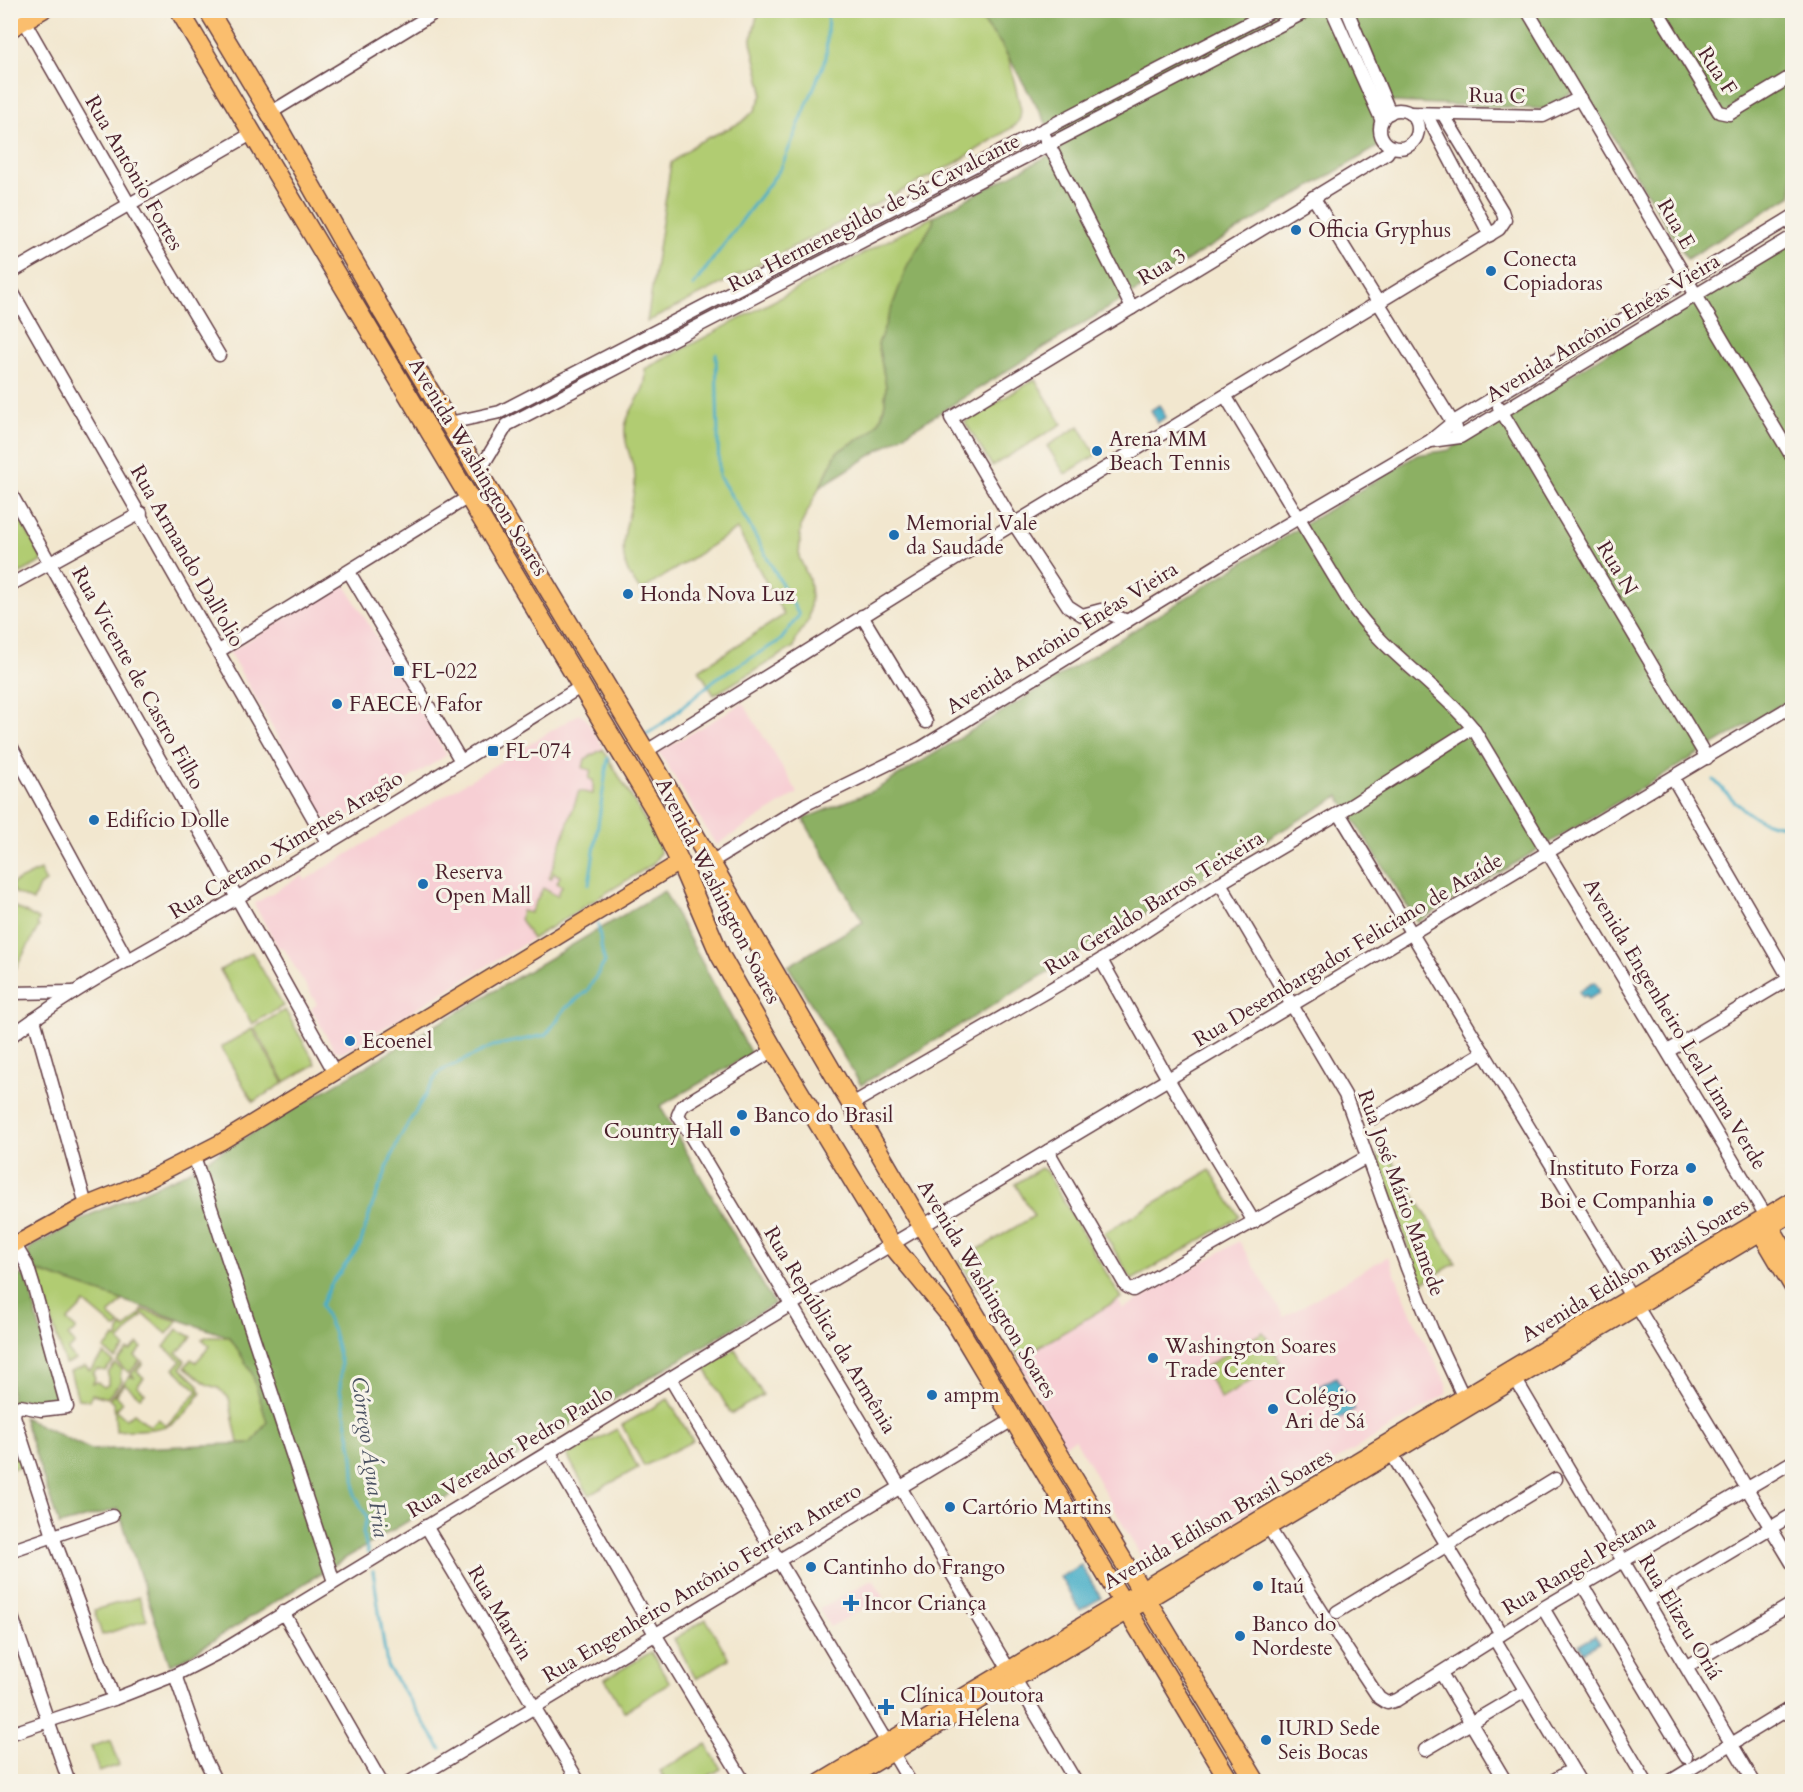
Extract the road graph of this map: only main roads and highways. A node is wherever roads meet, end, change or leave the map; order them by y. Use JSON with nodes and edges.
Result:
{"nodes":[{"id":1,"x":44,"y":10,"type":"edge"},
{"id":2,"x":179,"y":10,"type":"edge"},
{"id":3,"x":208,"y":10,"type":"edge"},
{"id":4,"x":21,"y":16,"type":"edge"},
{"id":5,"x":10,"y":30,"type":"edge"},
{"id":6,"x":680,"y":862,"type":"junction"},
{"id":7,"x":1792,"y":1200,"type":"edge"},
{"id":8,"x":1792,"y":1214,"type":"edge"},
{"id":9,"x":1766,"y":1225,"type":"junction"},
{"id":10,"x":16,"y":1247,"type":"edge"},
{"id":11,"x":1792,"y":1261,"type":"edge"},
{"id":12,"x":1792,"y":1287,"type":"edge"},
{"id":13,"x":1633,"y":1302,"type":"junction"},
{"id":14,"x":1389,"y":1450,"type":"junction"},
{"id":15,"x":1144,"y":1595,"type":"junction"},
{"id":16,"x":1125,"y":1606,"type":"junction"},
{"id":17,"x":889,"y":1747,"type":"junction"},
{"id":18,"x":820,"y":1782,"type":"edge"},
{"id":19,"x":844,"y":1782,"type":"edge"},
{"id":20,"x":1230,"y":1782,"type":"edge"},
{"id":21,"x":1257,"y":1782,"type":"edge"}],
"edges":[{"from":1,"to":4,"type":"main road"},
{"from":2,"to":6,"type":"highway","name":"Avenida Washington Soares"},
{"from":3,"to":15,"type":"highway","name":"Avenida Washington Soares"},
{"from":4,"to":5,"type":"main road"},
{"from":6,"to":10,"type":"main road"},
{"from":6,"to":16,"type":"highway","name":"Avenida Washington Soares"},
{"from":7,"to":9,"type":"main road","name":"Avenida Edilson Brasil Soares"},
{"from":8,"to":9,"type":"main road","name":"Avenida Edilson Brasil Soares"},
{"from":9,"to":11,"type":"main road","name":"Avenida Engenheiro Leal Lima Verde"},
{"from":9,"to":12,"type":"main road","name":"Avenida Engenheiro Leal Lima Verde"},
{"from":9,"to":13,"type":"main road","name":"Avenida Edilson Brasil Soares"},
{"from":13,"to":14,"type":"main road","name":"Avenida Edilson Brasil Soares"},
{"from":13,"to":14,"type":"main road","name":"Avenida Edilson Brasil Soares"},
{"from":14,"to":15,"type":"main road","name":"Avenida Edilson Brasil Soares"},
{"from":14,"to":15,"type":"main road","name":"Avenida Edilson Brasil Soares"},
{"from":15,"to":16,"type":"main road","name":"Avenida Edilson Brasil Soares"},
{"from":15,"to":21,"type":"highway","name":"Avenida Washington Soares"},
{"from":16,"to":17,"type":"main road","name":"Avenida Edilson Brasil Soares"},
{"from":16,"to":20,"type":"highway","name":"Avenida Washington Soares"},
{"from":17,"to":18,"type":"main road","name":"Avenida Edilson Brasil Soares"},
{"from":17,"to":19,"type":"main road","name":"Avenida Edilson Brasil Soares"}]}
